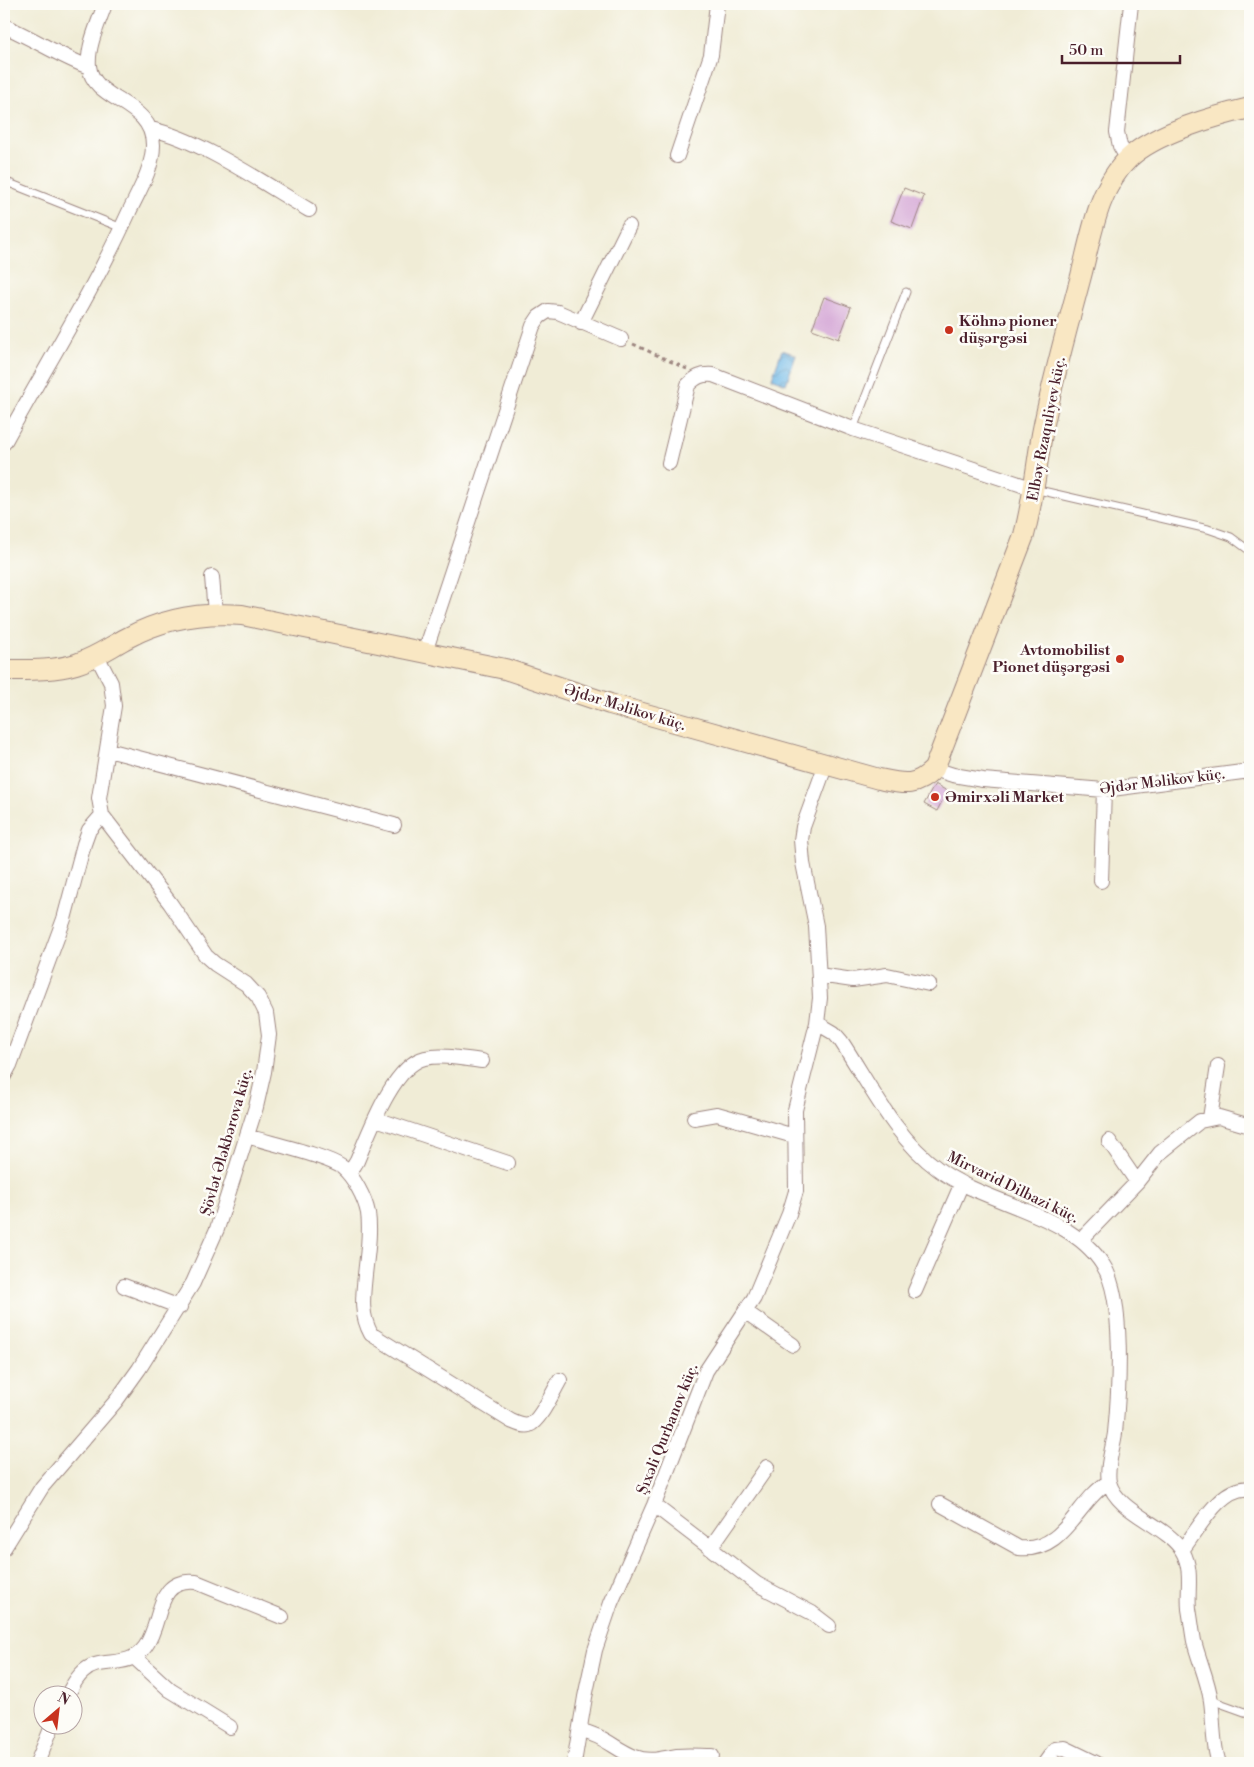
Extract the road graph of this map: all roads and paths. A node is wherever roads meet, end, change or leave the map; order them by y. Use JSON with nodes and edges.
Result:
{"nodes":[{"id":1,"x":105,"y":4,"type":"edge"},
{"id":2,"x":717,"y":4,"type":"edge"},
{"id":3,"x":1131,"y":4,"type":"edge"},
{"id":4,"x":4,"y":26,"type":"edge"},
{"id":5,"x":89,"y":67,"type":"junction"},
{"id":6,"x":1250,"y":108,"type":"edge"},
{"id":7,"x":151,"y":129,"type":"junction"},
{"id":8,"x":677,"y":156,"type":"dead end"},
{"id":9,"x":1128,"y":159,"type":"junction"},
{"id":10,"x":4,"y":181,"type":"edge"},
{"id":11,"x":309,"y":210,"type":"dead end"},
{"id":12,"x":629,"y":226,"type":"dead end"},
{"id":13,"x":122,"y":228,"type":"junction"},
{"id":14,"x":906,"y":292,"type":"dead end"},
{"id":15,"x":581,"y":323,"type":"junction"},
{"id":16,"x":621,"y":339,"type":"joint"},
{"id":17,"x":696,"y":377,"type":"junction"},
{"id":18,"x":852,"y":429,"type":"junction"},
{"id":19,"x":4,"y":442,"type":"edge"},
{"id":20,"x":669,"y":463,"type":"dead end"},
{"id":21,"x":1034,"y":489,"type":"junction"},
{"id":22,"x":1250,"y":551,"type":"edge"},
{"id":23,"x":212,"y":578,"type":"dead end"},
{"id":24,"x":215,"y":613,"type":"junction"},
{"id":25,"x":425,"y":652,"type":"junction"},
{"id":26,"x":97,"y":656,"type":"junction"},
{"id":27,"x":4,"y":670,"type":"edge"},
{"id":28,"x":108,"y":750,"type":"junction"},
{"id":29,"x":826,"y":764,"type":"junction"},
{"id":30,"x":934,"y":769,"type":"junction"},
{"id":31,"x":1250,"y":770,"type":"edge"},
{"id":32,"x":1104,"y":790,"type":"junction"},
{"id":33,"x":102,"y":815,"type":"junction"},
{"id":34,"x":394,"y":825,"type":"dead end"},
{"id":35,"x":1101,"y":881,"type":"dead end"},
{"id":36,"x":819,"y":975,"type":"junction"},
{"id":37,"x":929,"y":984,"type":"dead end"},
{"id":38,"x":817,"y":1023,"type":"junction"},
{"id":39,"x":482,"y":1061,"type":"dead end"},
{"id":40,"x":1218,"y":1066,"type":"dead end"},
{"id":41,"x":4,"y":1076,"type":"edge"},
{"id":42,"x":694,"y":1118,"type":"dead end"},
{"id":43,"x":1210,"y":1118,"type":"junction"},
{"id":44,"x":376,"y":1119,"type":"junction"},
{"id":45,"x":1250,"y":1126,"type":"edge"},
{"id":46,"x":247,"y":1136,"type":"junction"},
{"id":47,"x":794,"y":1136,"type":"junction"},
{"id":48,"x":1109,"y":1141,"type":"dead end"},
{"id":49,"x":508,"y":1163,"type":"dead end"},
{"id":50,"x":349,"y":1174,"type":"junction"},
{"id":51,"x":1137,"y":1182,"type":"junction"},
{"id":52,"x":962,"y":1183,"type":"junction"},
{"id":53,"x":1081,"y":1240,"type":"junction"},
{"id":54,"x":124,"y":1286,"type":"dead end"},
{"id":55,"x":914,"y":1291,"type":"dead end"},
{"id":56,"x":180,"y":1306,"type":"junction"},
{"id":57,"x":746,"y":1312,"type":"junction"},
{"id":58,"x":793,"y":1345,"type":"dead end"},
{"id":59,"x":560,"y":1380,"type":"dead end"},
{"id":60,"x":767,"y":1467,"type":"dead end"},
{"id":61,"x":1110,"y":1482,"type":"junction"},
{"id":62,"x":1250,"y":1489,"type":"edge"},
{"id":63,"x":940,"y":1504,"type":"dead end"},
{"id":64,"x":654,"y":1505,"type":"junction"},
{"id":65,"x":711,"y":1547,"type":"junction"},
{"id":66,"x":4,"y":1548,"type":"edge"},
{"id":67,"x":1182,"y":1550,"type":"junction"},
{"id":68,"x":282,"y":1617,"type":"dead end"},
{"id":69,"x":829,"y":1626,"type":"dead end"},
{"id":70,"x":134,"y":1657,"type":"junction"},
{"id":71,"x":75,"y":1684,"type":"edge"},
{"id":72,"x":1211,"y":1700,"type":"junction"},
{"id":73,"x":1250,"y":1714,"type":"edge"},
{"id":74,"x":230,"y":1727,"type":"dead end"},
{"id":75,"x":580,"y":1731,"type":"junction"},
{"id":76,"x":49,"y":1734,"type":"edge"},
{"id":77,"x":712,"y":1756,"type":"dead end"},
{"id":78,"x":37,"y":1763,"type":"edge"},
{"id":79,"x":574,"y":1763,"type":"edge"},
{"id":80,"x":1045,"y":1763,"type":"edge"},
{"id":81,"x":1096,"y":1763,"type":"edge"},
{"id":82,"x":1219,"y":1763,"type":"edge"}],
"edges":[{"from":1,"to":5,"type":"street"},
{"from":2,"to":8,"type":"street"},
{"from":3,"to":9,"type":"street"},
{"from":4,"to":5,"type":"street"},
{"from":5,"to":7,"type":"street"},
{"from":6,"to":9,"type":"street","name":"Elbəy Rzaquliyev küç."},
{"from":7,"to":11,"type":"street"},
{"from":7,"to":13,"type":"street"},
{"from":9,"to":21,"type":"street","name":"Elbəy Rzaquliyev küç."},
{"from":10,"to":13,"type":"lane"},
{"from":12,"to":15,"type":"street"},
{"from":13,"to":19,"type":"street"},
{"from":14,"to":18,"type":"lane"},
{"from":15,"to":16,"type":"street"},
{"from":15,"to":25,"type":"street"},
{"from":16,"to":17,"type":"path"},
{"from":17,"to":18,"type":"street"},
{"from":17,"to":20,"type":"street"},
{"from":18,"to":21,"type":"street"},
{"from":21,"to":22,"type":"lane"},
{"from":21,"to":30,"type":"street","name":"Elbəy Rzaquliyev küç."},
{"from":23,"to":24,"type":"street"},
{"from":24,"to":25,"type":"street","name":"Əjdər Məlikov küç."},
{"from":24,"to":26,"type":"street","name":"Əjdər Məlikov küç."},
{"from":25,"to":29,"type":"street","name":"Əjdər Məlikov küç."},
{"from":26,"to":27,"type":"street","name":"Əjdər Məlikov küç."},
{"from":26,"to":28,"type":"street"},
{"from":28,"to":33,"type":"street"},
{"from":28,"to":34,"type":"street"},
{"from":29,"to":30,"type":"street","name":"Əjdər Məlikov küç."},
{"from":29,"to":36,"type":"street","name":"Şıxəli Qurbanov küç."},
{"from":30,"to":32,"type":"street","name":"Əjdər Məlikov küç."},
{"from":31,"to":32,"type":"street","name":"Əjdər Məlikov küç."},
{"from":32,"to":35,"type":"street"},
{"from":33,"to":41,"type":"street"},
{"from":33,"to":46,"type":"street","name":"Şövlət Ələkbərova küç."},
{"from":36,"to":37,"type":"street"},
{"from":36,"to":38,"type":"street","name":"Şıxəli Qurbanov küç."},
{"from":38,"to":47,"type":"street","name":"Şıxəli Qurbanov küç."},
{"from":38,"to":52,"type":"street","name":"Mirvarid Dilbazi küç."},
{"from":39,"to":44,"type":"street"},
{"from":40,"to":43,"type":"street"},
{"from":42,"to":47,"type":"street"},
{"from":43,"to":45,"type":"street"},
{"from":43,"to":51,"type":"street"},
{"from":44,"to":49,"type":"street"},
{"from":44,"to":50,"type":"street"},
{"from":46,"to":50,"type":"street"},
{"from":46,"to":56,"type":"street","name":"Şövlət Ələkbərova küç."},
{"from":47,"to":57,"type":"street","name":"Şıxəli Qurbanov küç."},
{"from":48,"to":51,"type":"street"},
{"from":50,"to":59,"type":"street"},
{"from":51,"to":53,"type":"street"},
{"from":52,"to":53,"type":"street","name":"Mirvarid Dilbazi küç."},
{"from":52,"to":55,"type":"street"},
{"from":53,"to":61,"type":"street","name":"Mirvarid Dilbazi küç."},
{"from":54,"to":56,"type":"street"},
{"from":56,"to":66,"type":"street","name":"Şövlət Ələkbərova küç."},
{"from":57,"to":58,"type":"street"},
{"from":57,"to":64,"type":"street","name":"Şıxəli Qurbanov küç."},
{"from":60,"to":65,"type":"street"},
{"from":61,"to":63,"type":"street"},
{"from":61,"to":67,"type":"street"},
{"from":62,"to":67,"type":"street"},
{"from":64,"to":65,"type":"street"},
{"from":64,"to":75,"type":"street","name":"Şıxəli Qurbanov küç."},
{"from":65,"to":69,"type":"street"},
{"from":67,"to":72,"type":"street"},
{"from":68,"to":70,"type":"street"},
{"from":70,"to":71,"type":"street"},
{"from":70,"to":74,"type":"street"},
{"from":72,"to":73,"type":"lane"},
{"from":72,"to":82,"type":"street"},
{"from":75,"to":77,"type":"street"},
{"from":75,"to":79,"type":"street","name":"Şıxəli Qurbanov küç."},
{"from":76,"to":78,"type":"street"},
{"from":80,"to":81,"type":"street"}]}
